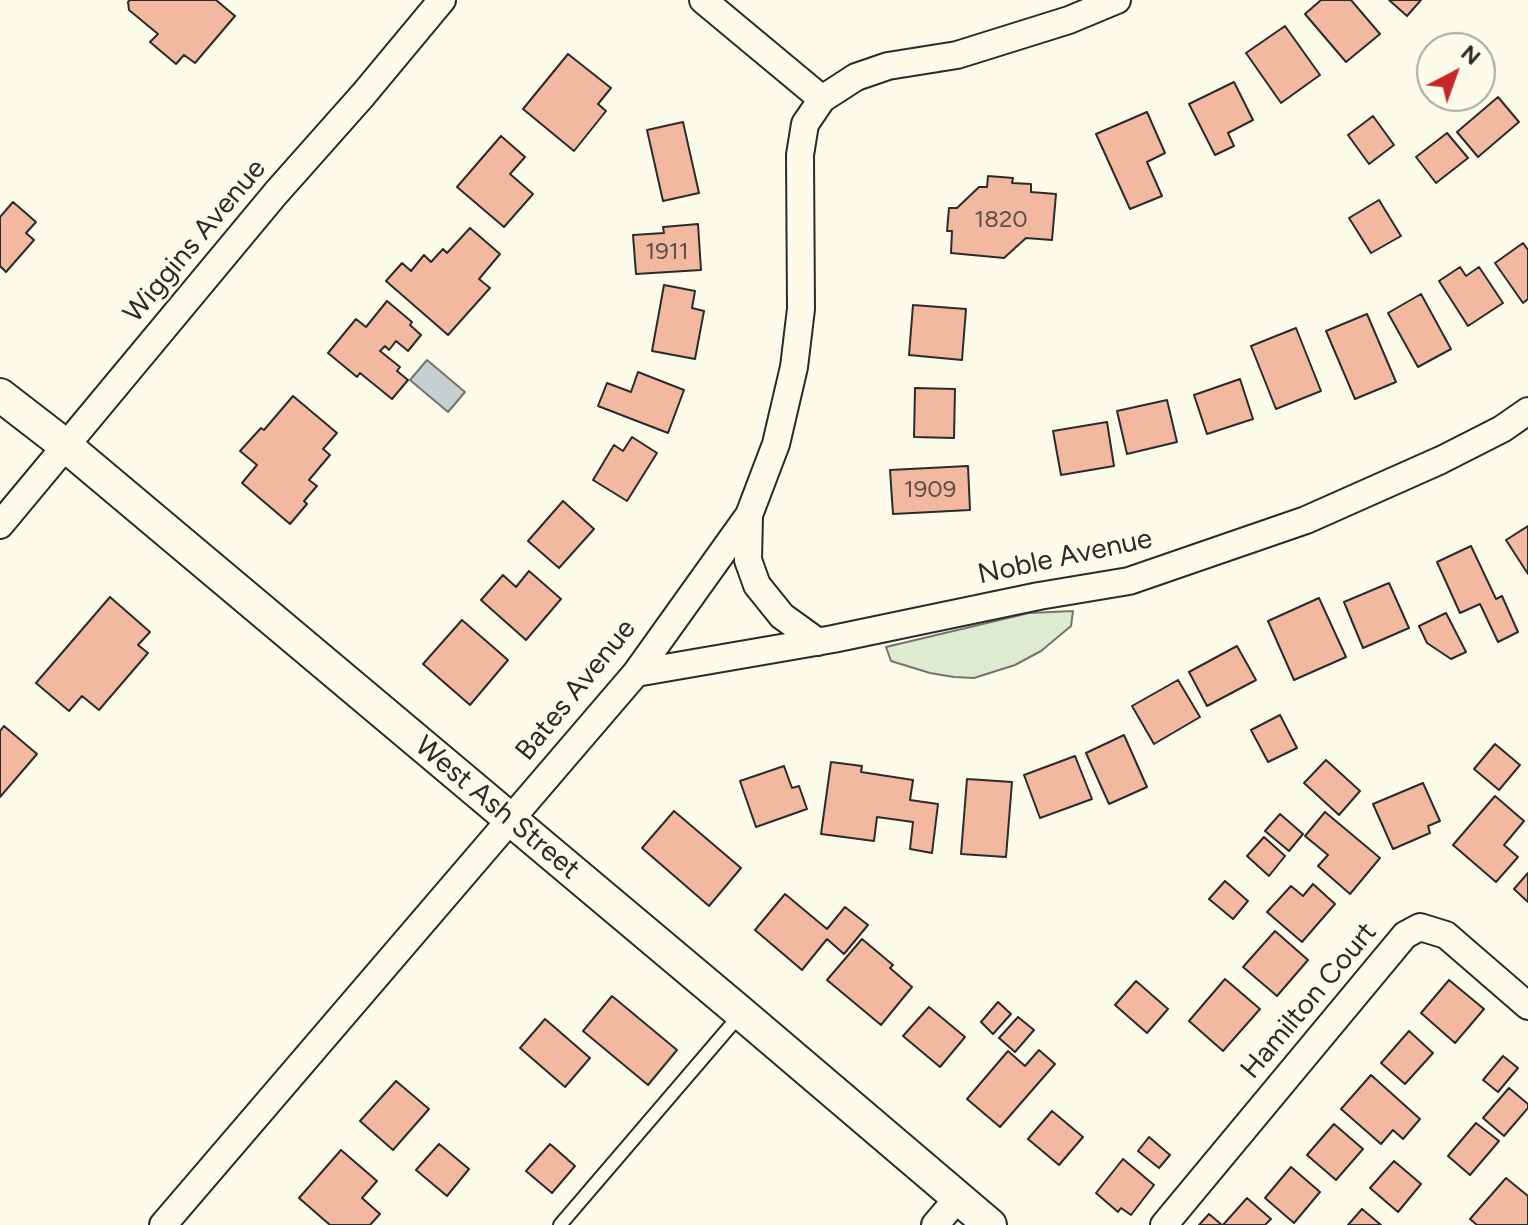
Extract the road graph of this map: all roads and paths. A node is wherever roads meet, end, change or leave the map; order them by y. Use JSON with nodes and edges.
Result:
{"nodes":[{"id":1,"x":442,"y":0,"type":"edge"},
{"id":2,"x":703,"y":0,"type":"edge"},
{"id":3,"x":1117,"y":0,"type":"edge"},
{"id":4,"x":822,"y":99,"type":"junction"},
{"id":5,"x":0,"y":395,"type":"edge"},
{"id":6,"x":1528,"y":411,"type":"edge"},
{"id":7,"x":66,"y":446,"type":"junction"},
{"id":8,"x":749,"y":515,"type":"junction"},
{"id":9,"x":0,"y":525,"type":"edge"},
{"id":10,"x":818,"y":642,"type":"junction"},
{"id":11,"x":636,"y":673,"type":"junction"},
{"id":12,"x":510,"y":819,"type":"junction"},
{"id":13,"x":1528,"y":1006,"type":"edge"},
{"id":14,"x":741,"y":1013,"type":"junction"},
{"id":15,"x":958,"y":1198,"type":"junction"},
{"id":16,"x":163,"y":1225,"type":"edge"},
{"id":17,"x":560,"y":1225,"type":"edge"},
{"id":18,"x":935,"y":1225,"type":"edge"},
{"id":19,"x":990,"y":1225,"type":"edge"},
{"id":20,"x":1164,"y":1225,"type":"edge"}],
"edges":[{"from":1,"to":7,"type":"street","name":"Wiggins Avenue"},
{"from":2,"to":4,"type":"street"},
{"from":3,"to":4,"type":"street","name":"Bates Avenue"},
{"from":4,"to":8,"type":"street","name":"Bates Avenue"},
{"from":5,"to":7,"type":"street","name":"West Ash Street"},
{"from":6,"to":10,"type":"street","name":"Noble Avenue"},
{"from":7,"to":9,"type":"street","name":"Wiggins Avenue"},
{"from":7,"to":12,"type":"street","name":"West Ash Street"},
{"from":8,"to":10,"type":"street"},
{"from":8,"to":11,"type":"street","name":"Bates Avenue"},
{"from":10,"to":11,"type":"street","name":"Noble Avenue"},
{"from":11,"to":12,"type":"street","name":"Bates Avenue"},
{"from":12,"to":14,"type":"street","name":"West Ash Street"},
{"from":12,"to":16,"type":"street","name":"Bates Avenue"},
{"from":13,"to":20,"type":"street","name":"Hamilton Court"},
{"from":14,"to":15,"type":"street","name":"West Ash Street"},
{"from":14,"to":17,"type":"lane"},
{"from":15,"to":18,"type":"street"},
{"from":15,"to":19,"type":"street","name":"West Ash Street"}]}
